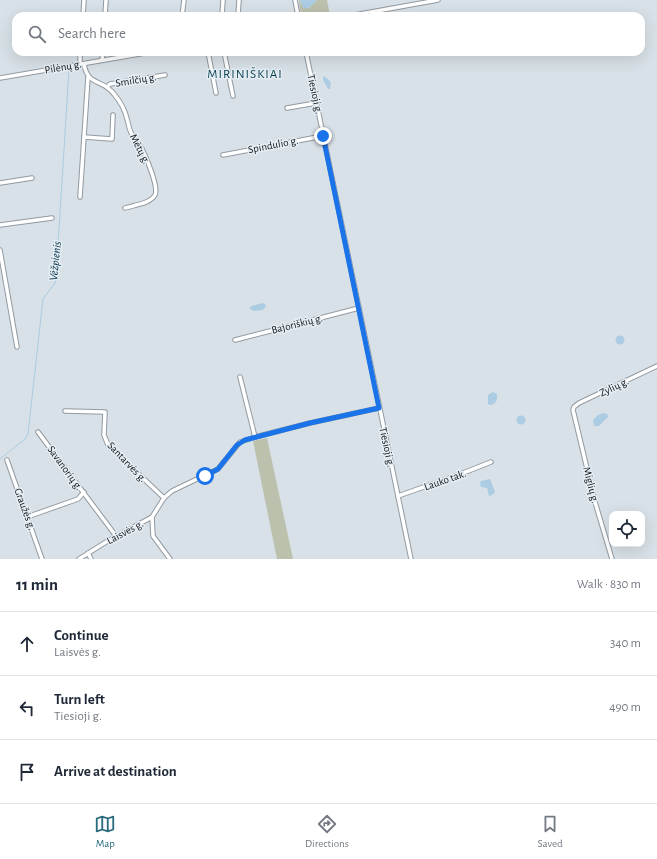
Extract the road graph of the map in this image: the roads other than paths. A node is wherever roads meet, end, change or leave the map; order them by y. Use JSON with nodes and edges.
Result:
{"nodes":[{"id":1,"x":84,"y":0,"type":"edge"},
{"id":2,"x":106,"y":0,"type":"edge"},
{"id":3,"x":184,"y":0,"type":"edge"},
{"id":4,"x":223,"y":0,"type":"edge"},
{"id":5,"x":239,"y":0,"type":"edge"},
{"id":6,"x":295,"y":0,"type":"edge"},
{"id":7,"x":438,"y":0,"type":"edge"},
{"id":8,"x":83,"y":12,"type":"edge"},
{"id":9,"x":105,"y":12,"type":"edge"},
{"id":10,"x":182,"y":12,"type":"edge"},
{"id":11,"x":222,"y":12,"type":"edge"},
{"id":12,"x":238,"y":12,"type":"edge"},
{"id":13,"x":297,"y":12,"type":"edge"},
{"id":14,"x":371,"y":12,"type":"edge"},
{"id":15,"x":81,"y":56,"type":"edge"},
{"id":16,"x":102,"y":56,"type":"edge"},
{"id":17,"x":126,"y":56,"type":"edge"},
{"id":18,"x":209,"y":56,"type":"edge"},
{"id":19,"x":225,"y":56,"type":"edge"},
{"id":20,"x":307,"y":56,"type":"edge"},
{"id":21,"x":102,"y":60,"type":"junction"},
{"id":22,"x":82,"y":64,"type":"junction"},
{"id":23,"x":165,"y":75,"type":"dead end"},
{"id":24,"x":88,"y":77,"type":"junction"},
{"id":25,"x":0,"y":78,"type":"edge"},
{"id":26,"x":107,"y":86,"type":"junction"},
{"id":27,"x":216,"y":93,"type":"dead end"},
{"id":28,"x":233,"y":96,"type":"dead end"},
{"id":29,"x":316,"y":102,"type":"junction"},
{"id":30,"x":287,"y":108,"type":"dead end"},
{"id":31,"x":113,"y":115,"type":"dead end"},
{"id":32,"x":323,"y":136,"type":"junction"},
{"id":33,"x":84,"y":137,"type":"junction"},
{"id":34,"x":223,"y":155,"type":"dead end"},
{"id":35,"x":32,"y":178,"type":"dead end"},
{"id":36,"x":0,"y":184,"type":"edge"},
{"id":37,"x":80,"y":197,"type":"dead end"},
{"id":38,"x":125,"y":208,"type":"dead end"},
{"id":39,"x":52,"y":218,"type":"dead end"},
{"id":40,"x":0,"y":225,"type":"edge"},
{"id":41,"x":0,"y":250,"type":"edge"},
{"id":42,"x":359,"y":308,"type":"junction"},
{"id":43,"x":235,"y":340,"type":"dead end"},
{"id":44,"x":17,"y":347,"type":"dead end"},
{"id":45,"x":657,"y":366,"type":"edge"},
{"id":46,"x":240,"y":377,"type":"dead end"},
{"id":47,"x":379,"y":408,"type":"junction"},
{"id":48,"x":573,"y":410,"type":"joint"},
{"id":49,"x":65,"y":411,"type":"dead end"},
{"id":50,"x":38,"y":432,"type":"dead end"},
{"id":51,"x":255,"y":437,"type":"junction"},
{"id":52,"x":7,"y":460,"type":"dead end"},
{"id":53,"x":491,"y":462,"type":"dead end"},
{"id":54,"x":84,"y":492,"type":"junction"},
{"id":55,"x":398,"y":496,"type":"junction"},
{"id":56,"x":164,"y":498,"type":"junction"},
{"id":57,"x":27,"y":517,"type":"junction"},
{"id":58,"x":152,"y":517,"type":"junction"},
{"id":59,"x":116,"y":536,"type":"junction"},
{"id":60,"x":88,"y":553,"type":"junction"},
{"id":61,"x":42,"y":559,"type":"edge"},
{"id":62,"x":79,"y":559,"type":"edge"},
{"id":63,"x":91,"y":559,"type":"edge"},
{"id":64,"x":170,"y":559,"type":"edge"},
{"id":65,"x":411,"y":559,"type":"edge"},
{"id":66,"x":612,"y":559,"type":"edge"}],
"edges":[{"from":1,"to":8,"type":"street"},
{"from":2,"to":9,"type":"street"},
{"from":3,"to":10,"type":"street"},
{"from":4,"to":11,"type":"street"},
{"from":5,"to":12,"type":"street"},
{"from":6,"to":13,"type":"street"},
{"from":7,"to":14,"type":"street"},
{"from":15,"to":22,"type":"street"},
{"from":16,"to":21,"type":"street"},
{"from":17,"to":21,"type":"street","name":"Pilėnų g."},
{"from":18,"to":27,"type":"street"},
{"from":19,"to":28,"type":"street"},
{"from":20,"to":29,"type":"street","name":"Tiesioji g."},
{"from":21,"to":22,"type":"street","name":"Pilėnų g."},
{"from":22,"to":24,"type":"street"},
{"from":22,"to":25,"type":"street","name":"Pilėnų g."},
{"from":23,"to":26,"type":"street","name":"Smilčių g."},
{"from":24,"to":26,"type":"street","name":"Mėtų g."},
{"from":24,"to":33,"type":"street"},
{"from":26,"to":38,"type":"street","name":"Mėtų g."},
{"from":29,"to":30,"type":"street"},
{"from":29,"to":32,"type":"street","name":"Tiesioji g."},
{"from":31,"to":33,"type":"street"},
{"from":32,"to":34,"type":"street","name":"Spindulio g."},
{"from":32,"to":42,"type":"street","name":"Tiesioji g."},
{"from":33,"to":37,"type":"street"},
{"from":35,"to":36,"type":"street"},
{"from":39,"to":40,"type":"street"},
{"from":41,"to":44,"type":"street"},
{"from":42,"to":43,"type":"street","name":"Bajoriškių g."},
{"from":42,"to":47,"type":"street","name":"Tiesioji g."},
{"from":45,"to":48,"type":"street","name":"Zylių g."},
{"from":46,"to":51,"type":"street"},
{"from":47,"to":51,"type":"street","name":"Laisvės g."},
{"from":47,"to":55,"type":"street","name":"Tiesioji g."},
{"from":48,"to":66,"type":"street","name":"Miglių g."},
{"from":49,"to":56,"type":"street","name":"Santarvės g."},
{"from":50,"to":54,"type":"street","name":"Savanorių g."},
{"from":51,"to":56,"type":"street","name":"Laisvės g."},
{"from":52,"to":57,"type":"street","name":"Graužės g."},
{"from":53,"to":55,"type":"street","name":"Lauko tak."},
{"from":54,"to":57,"type":"street","name":"Savanorių g."},
{"from":54,"to":59,"type":"street"},
{"from":55,"to":65,"type":"street","name":"Tiesioji g."},
{"from":56,"to":58,"type":"street","name":"Laisvės g."},
{"from":57,"to":61,"type":"street","name":"Graužės g."},
{"from":58,"to":59,"type":"street","name":"Laisvės g."},
{"from":58,"to":64,"type":"street"},
{"from":59,"to":60,"type":"street","name":"Laisvės g."},
{"from":60,"to":62,"type":"street","name":"Laisvės g."},
{"from":60,"to":63,"type":"street"}]}
